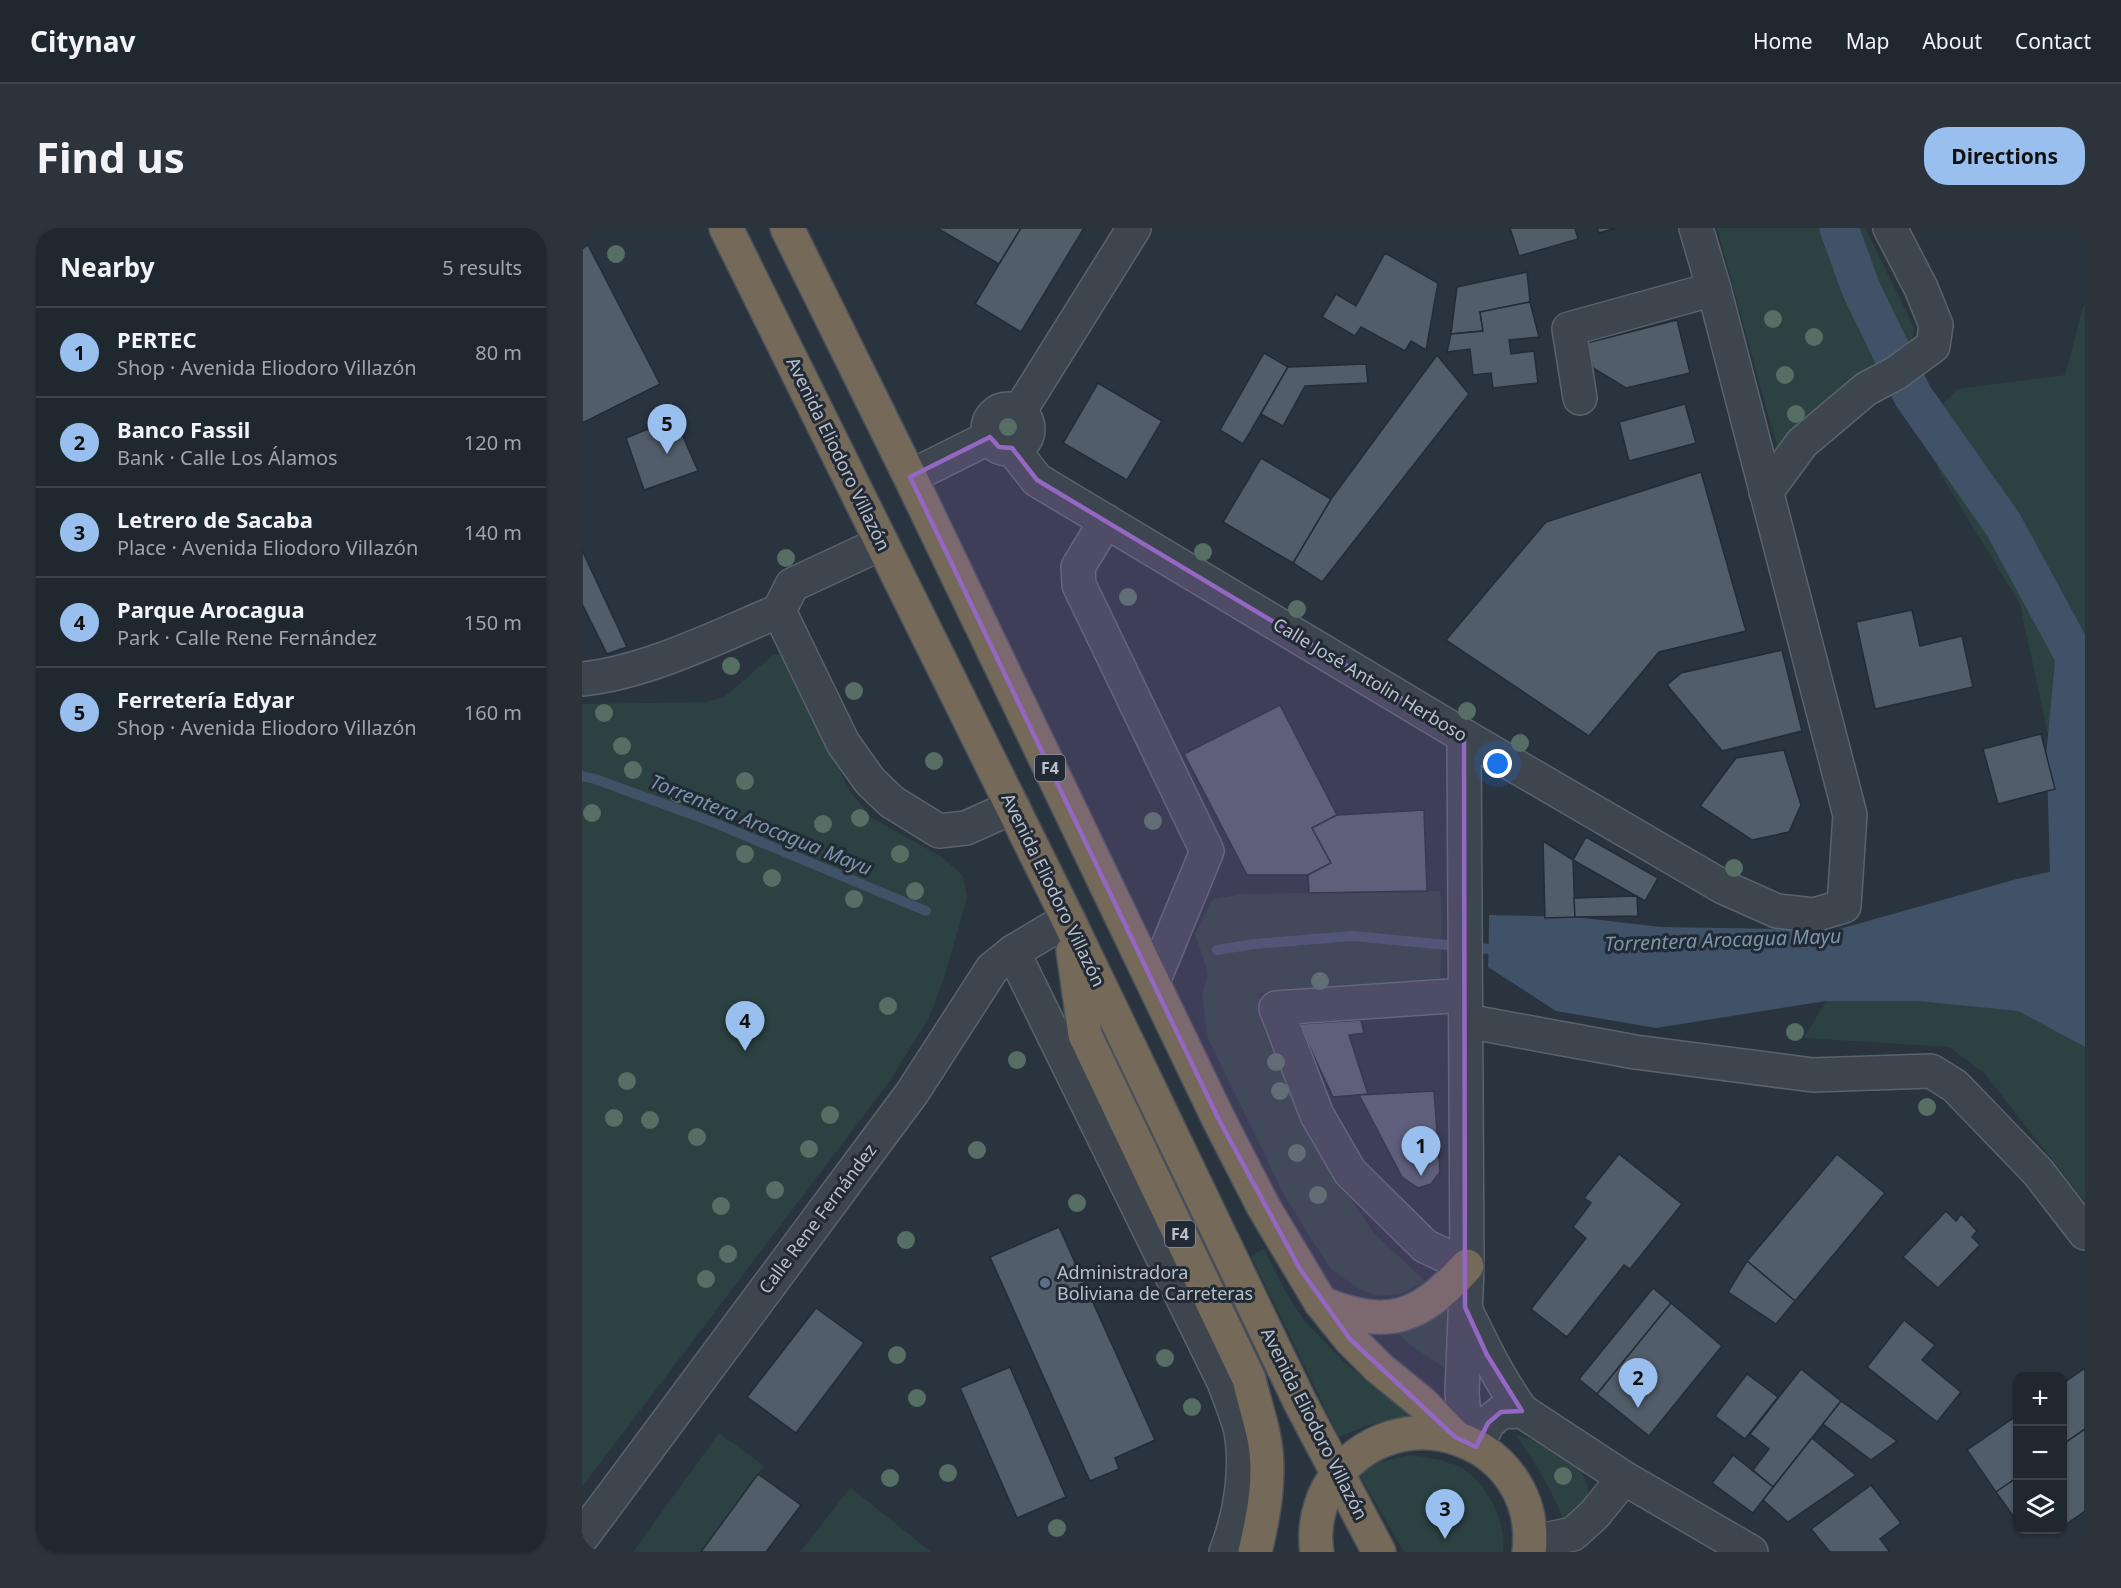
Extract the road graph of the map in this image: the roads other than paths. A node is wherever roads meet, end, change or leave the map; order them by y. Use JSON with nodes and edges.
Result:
{"nodes":[{"id":1,"x":726,"y":228,"type":"edge"},
{"id":2,"x":787,"y":228,"type":"edge"},
{"id":3,"x":1134,"y":228,"type":"edge"},
{"id":4,"x":1696,"y":228,"type":"edge"},
{"id":5,"x":1890,"y":228,"type":"edge"},
{"id":6,"x":1714,"y":289,"type":"junction"},
{"id":7,"x":1580,"y":398,"type":"dead end"},
{"id":8,"x":1001,"y":443,"type":"junction"},
{"id":9,"x":910,"y":477,"type":"junction"},
{"id":10,"x":1766,"y":492,"type":"junction"},
{"id":11,"x":1106,"y":522,"type":"junction"},
{"id":12,"x":882,"y":543,"type":"junction"},
{"id":13,"x":779,"y":611,"type":"junction"},
{"id":14,"x":582,"y":679,"type":"edge"},
{"id":15,"x":1464,"y":736,"type":"junction"},
{"id":16,"x":1013,"y":807,"type":"junction"},
{"id":17,"x":1068,"y":920,"type":"junction"},
{"id":18,"x":1013,"y":952,"type":"junction"},
{"id":19,"x":1153,"y":982,"type":"junction"},
{"id":20,"x":1466,"y":994,"type":"junction"},
{"id":21,"x":2085,"y":1233,"type":"edge"},
{"id":22,"x":1467,"y":1266,"type":"junction"},
{"id":23,"x":1322,"y":1303,"type":"junction"},
{"id":24,"x":1465,"y":1308,"type":"junction"},
{"id":25,"x":1522,"y":1411,"type":"junction"},
{"id":26,"x":1466,"y":1442,"type":"junction"},
{"id":27,"x":1338,"y":1473,"type":"junction"},
{"id":28,"x":1624,"y":1478,"type":"junction"},
{"id":29,"x":582,"y":1537,"type":"edge"},
{"id":30,"x":1316,"y":1537,"type":"edge"},
{"id":31,"x":1529,"y":1547,"type":"edge"},
{"id":32,"x":1226,"y":1552,"type":"edge"},
{"id":33,"x":1255,"y":1552,"type":"edge"},
{"id":34,"x":1298,"y":1552,"type":"edge"},
{"id":35,"x":1379,"y":1552,"type":"edge"},
{"id":36,"x":1751,"y":1552,"type":"edge"}],
"edges":[{"from":1,"to":12,"type":"highway","name":"Avenida Eliodoro Villazón","number":"F4"},
{"from":2,"to":9,"type":"highway","number":"F4"},
{"from":3,"to":8,"type":"street"},
{"from":4,"to":6,"type":"street"},
{"from":5,"to":10,"type":"street"},
{"from":6,"to":7,"type":"street"},
{"from":6,"to":10,"type":"street"},
{"from":8,"to":9,"type":"street"},
{"from":8,"to":11,"type":"street","name":"Calle José Antolin Herboso"},
{"from":9,"to":19,"type":"highway","number":"F4"},
{"from":10,"to":15,"type":"street","name":"Calle José Antolin Herboso"},
{"from":11,"to":15,"type":"street","name":"Calle José Antolin Herboso"},
{"from":11,"to":19,"type":"street"},
{"from":12,"to":13,"type":"street"},
{"from":12,"to":16,"type":"highway","name":"Avenida Eliodoro Villazón","number":"F4"},
{"from":13,"to":14,"type":"street"},
{"from":13,"to":16,"type":"street"},
{"from":15,"to":20,"type":"street"},
{"from":16,"to":17,"type":"highway","name":"Avenida Eliodoro Villazón","number":"F4"},
{"from":17,"to":18,"type":"street","name":"Calle Rene Fernández"},
{"from":17,"to":27,"type":"highway","name":"Avenida Eliodoro Villazón","number":"F4"},
{"from":17,"to":33,"type":"highway","number":"F4"},
{"from":18,"to":29,"type":"street","name":"Calle Rene Fernández"},
{"from":18,"to":32,"type":"street"},
{"from":19,"to":23,"type":"highway","number":"F4"},
{"from":20,"to":21,"type":"street"},
{"from":20,"to":22,"type":"street"},
{"from":20,"to":22,"type":"street"},
{"from":22,"to":23,"type":"highway"},
{"from":22,"to":24,"type":"street"},
{"from":23,"to":26,"type":"highway","number":"F4"},
{"from":24,"to":25,"type":"street"},
{"from":24,"to":26,"type":"street"},
{"from":25,"to":26,"type":"street"},
{"from":25,"to":28,"type":"street"},
{"from":26,"to":27,"type":"highway"},
{"from":26,"to":31,"type":"highway","number":"F4"},
{"from":27,"to":30,"type":"highway"},
{"from":27,"to":35,"type":"highway","name":"Avenida Eliodoro Villazón","number":"F4"},
{"from":28,"to":31,"type":"street"},
{"from":28,"to":36,"type":"street"},
{"from":30,"to":34,"type":"highway"}]}
